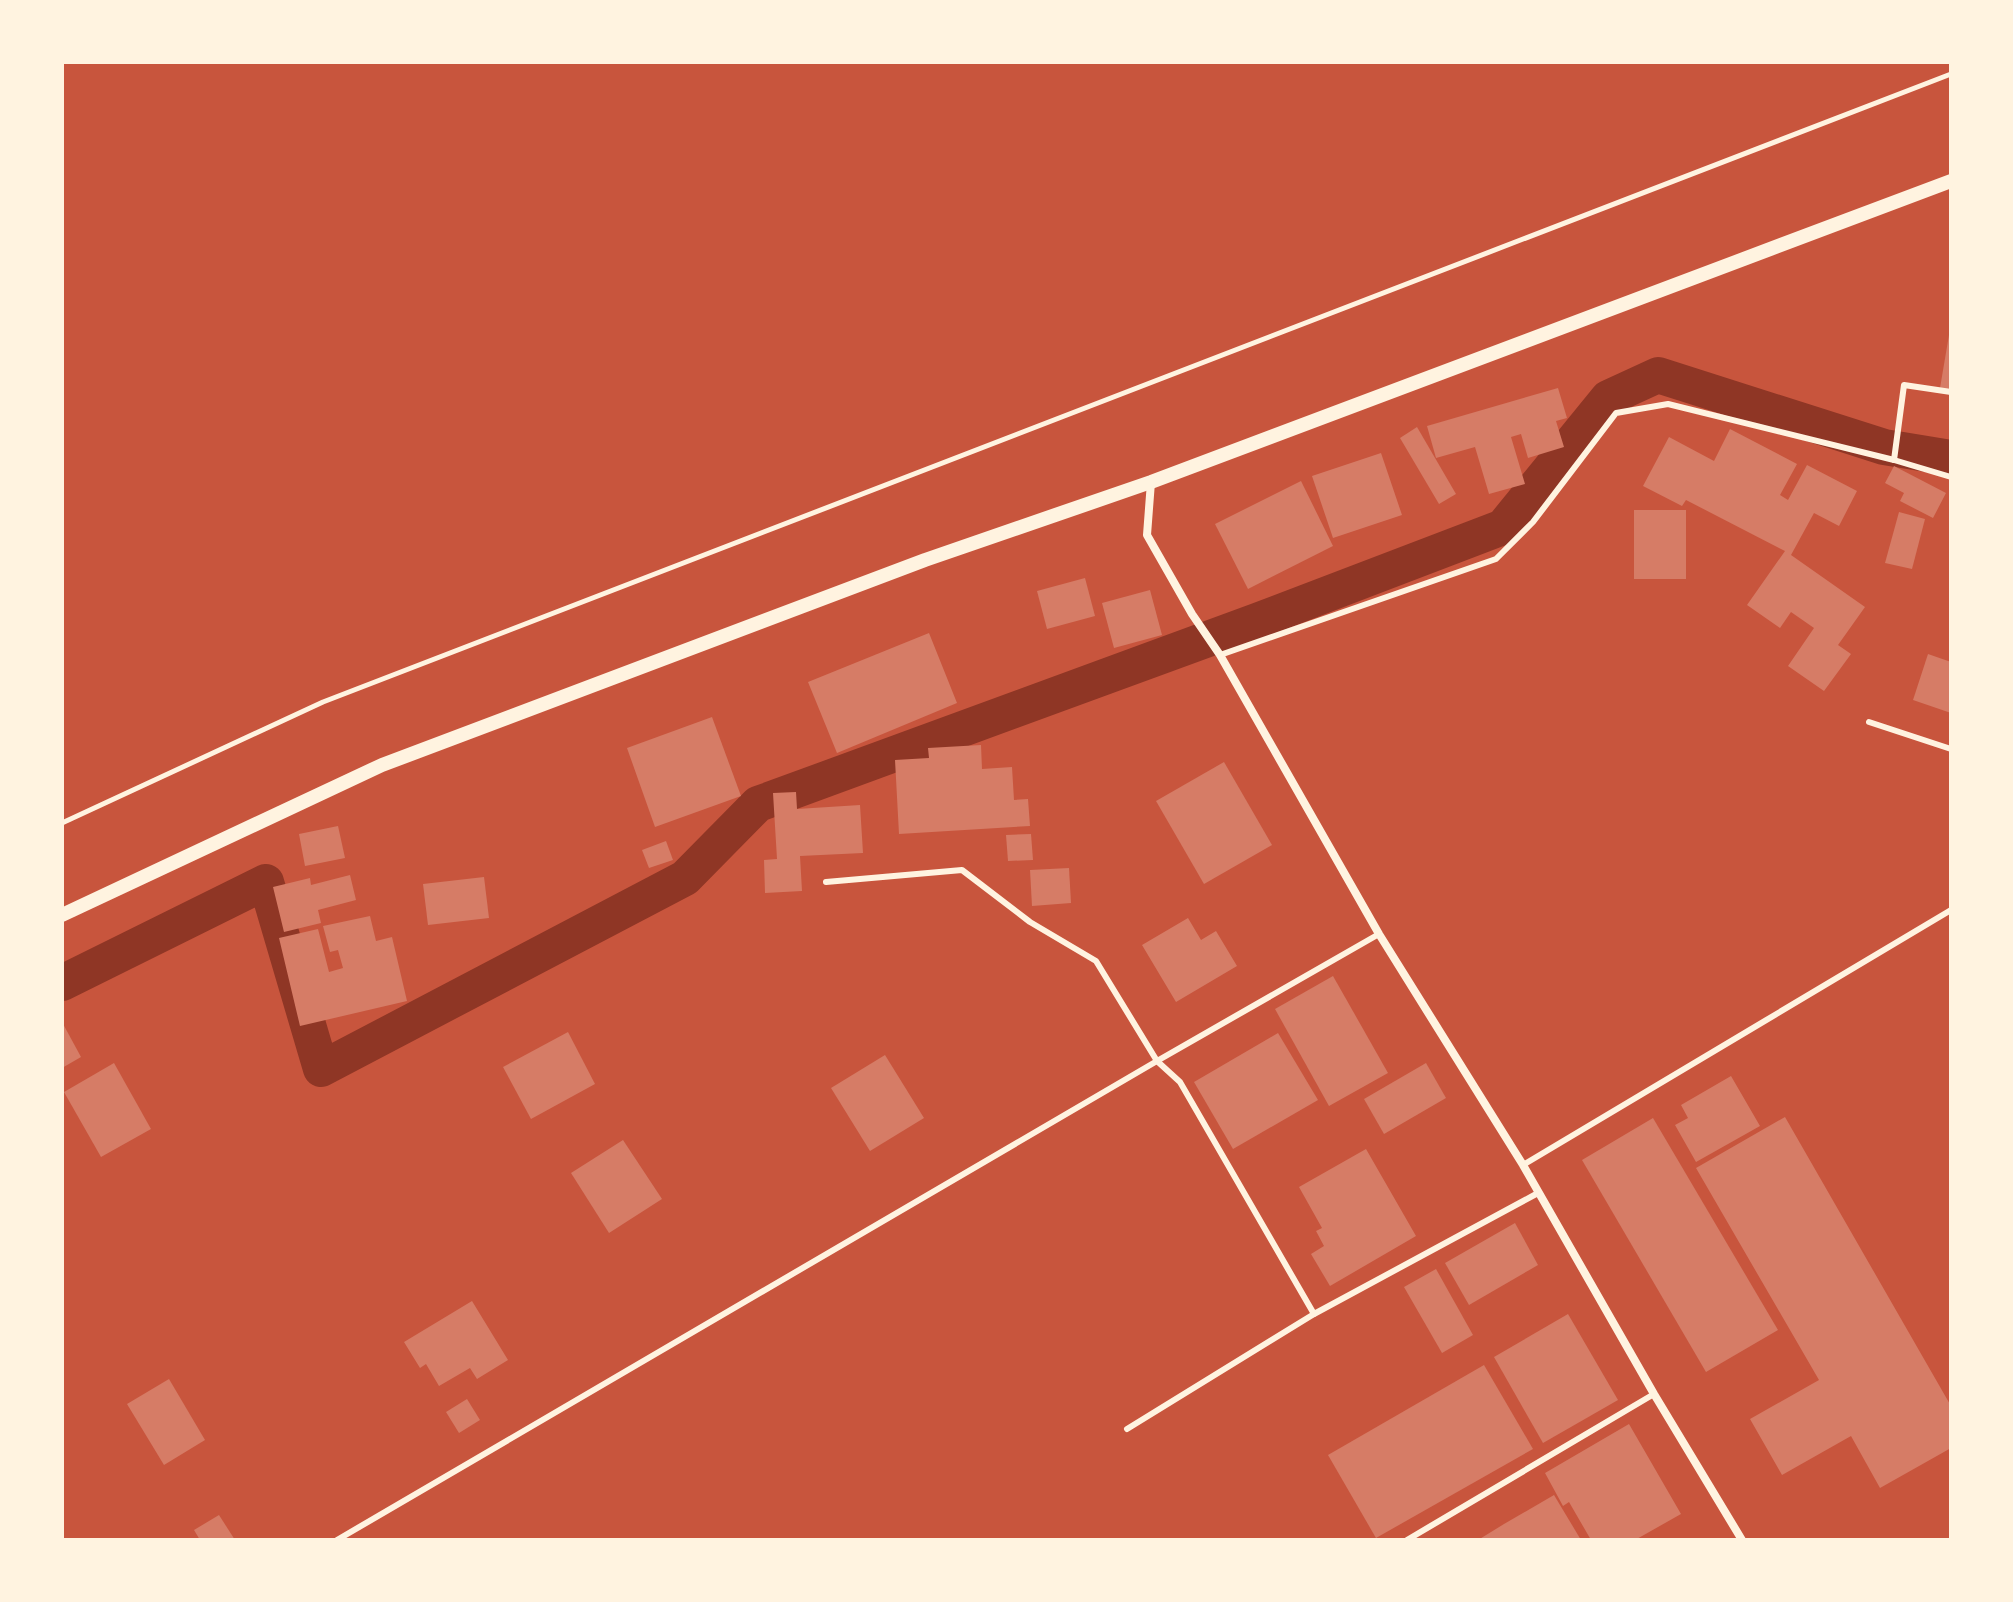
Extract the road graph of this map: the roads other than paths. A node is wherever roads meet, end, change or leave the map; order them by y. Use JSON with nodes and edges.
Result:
{"nodes":[{"id":1,"x":1951,"y":181,"type":"edge"},
{"id":2,"x":1951,"y":392,"type":"edge"},
{"id":3,"x":1894,"y":460,"type":"junction"},
{"id":4,"x":1951,"y":477,"type":"edge"},
{"id":5,"x":1151,"y":482,"type":"junction"},
{"id":6,"x":1220,"y":655,"type":"junction"},
{"id":7,"x":1869,"y":722,"type":"dead end"},
{"id":8,"x":1951,"y":749,"type":"edge"},
{"id":9,"x":826,"y":882,"type":"dead end"},
{"id":10,"x":1951,"y":910,"type":"edge"},
{"id":11,"x":62,"y":915,"type":"edge"},
{"id":12,"x":1379,"y":934,"type":"junction"},
{"id":13,"x":1157,"y":1061,"type":"junction"},
{"id":14,"x":1523,"y":1165,"type":"junction"},
{"id":15,"x":1538,"y":1193,"type":"junction"},
{"id":16,"x":1314,"y":1314,"type":"junction"},
{"id":17,"x":1654,"y":1394,"type":"junction"},
{"id":18,"x":1127,"y":1429,"type":"dead end"},
{"id":19,"x":337,"y":1540,"type":"edge"},
{"id":20,"x":1407,"y":1540,"type":"edge"},
{"id":21,"x":1742,"y":1540,"type":"edge"}],
"edges":[{"from":1,"to":5,"type":"street"},
{"from":2,"to":3,"type":"lane"},
{"from":3,"to":4,"type":"lane"},
{"from":3,"to":6,"type":"lane"},
{"from":5,"to":6,"type":"street"},
{"from":5,"to":11,"type":"street"},
{"from":6,"to":12,"type":"street"},
{"from":7,"to":8,"type":"lane"},
{"from":9,"to":13,"type":"lane"},
{"from":10,"to":14,"type":"lane"},
{"from":12,"to":13,"type":"lane"},
{"from":12,"to":14,"type":"street"},
{"from":13,"to":16,"type":"lane"},
{"from":13,"to":19,"type":"lane"},
{"from":14,"to":15,"type":"street"},
{"from":15,"to":16,"type":"lane"},
{"from":15,"to":17,"type":"street"},
{"from":16,"to":18,"type":"lane"},
{"from":17,"to":20,"type":"lane"},
{"from":17,"to":21,"type":"street"}]}
